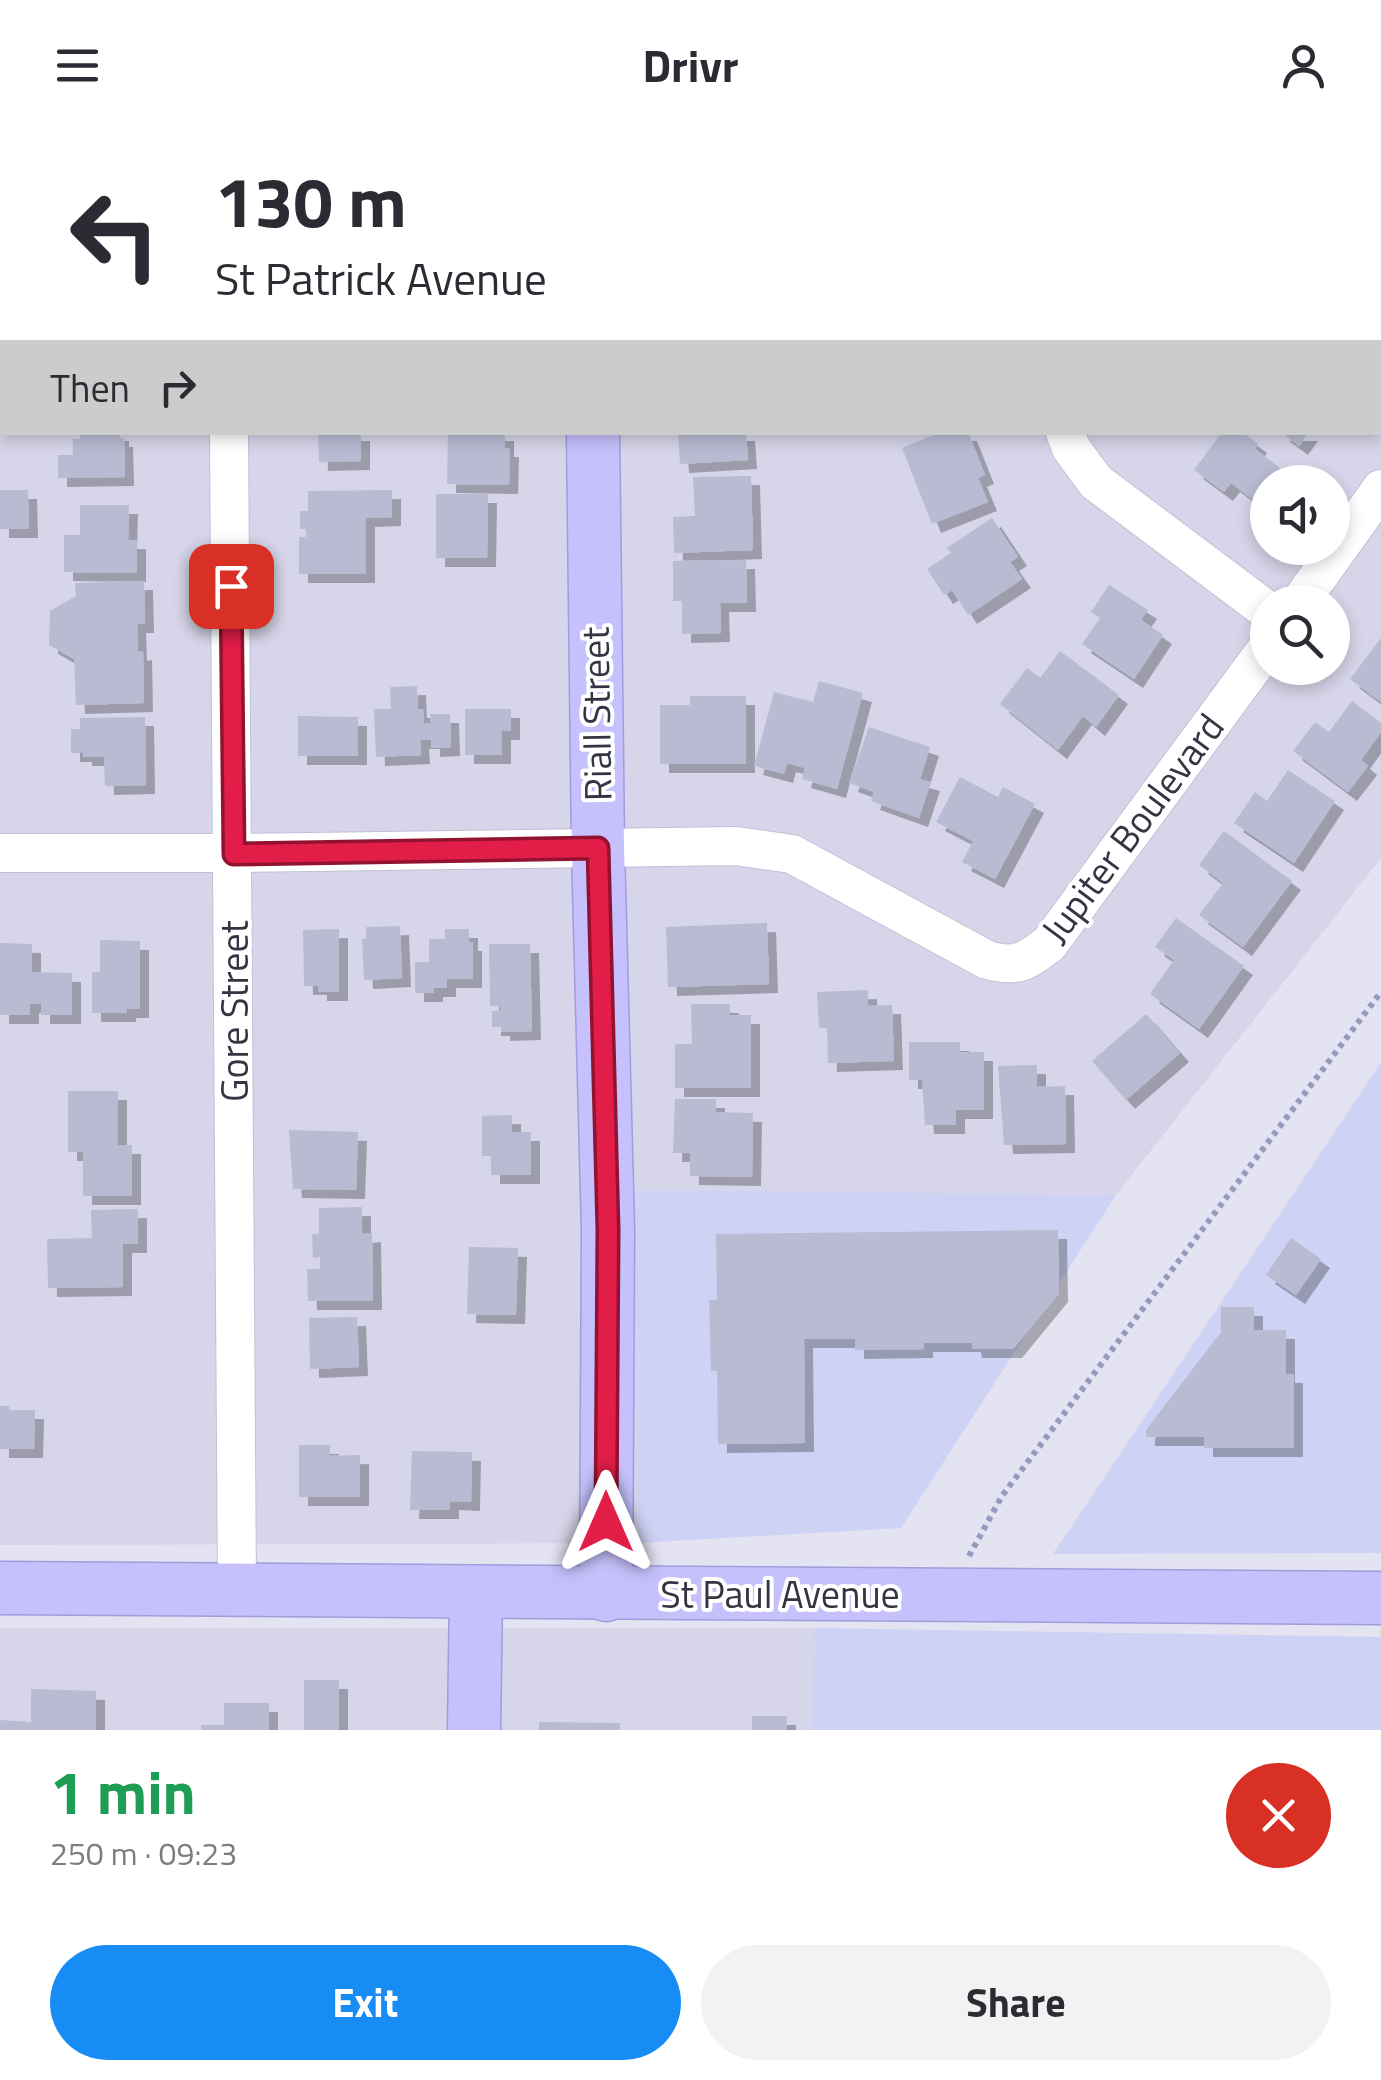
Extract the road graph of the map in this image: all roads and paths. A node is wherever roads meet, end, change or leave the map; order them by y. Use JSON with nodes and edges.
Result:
{"nodes":[{"id":1,"x":229,"y":435,"type":"edge"},
{"id":2,"x":593,"y":435,"type":"edge"},
{"id":3,"x":1066,"y":435,"type":"edge"},
{"id":4,"x":1381,"y":490,"type":"edge"},
{"id":5,"x":1312,"y":585,"type":"edge"},
{"id":6,"x":1250,"y":598,"type":"edge"},
{"id":7,"x":1250,"y":671,"type":"edge"},
{"id":8,"x":598,"y":848,"type":"junction"},
{"id":9,"x":0,"y":853,"type":"edge"},
{"id":10,"x":234,"y":854,"type":"junction"},
{"id":11,"x":1381,"y":992,"type":"edge"},
{"id":12,"x":0,"y":1588,"type":"edge"},
{"id":13,"x":237,"y":1588,"type":"junction"},
{"id":14,"x":476,"y":1593,"type":"junction"},
{"id":15,"x":606,"y":1595,"type":"junction"},
{"id":16,"x":958,"y":1595,"type":"junction"},
{"id":17,"x":1381,"y":1598,"type":"edge"},
{"id":18,"x":474,"y":1730,"type":"edge"}],
"edges":[{"from":1,"to":10,"type":"street","name":"Gore Street"},
{"from":2,"to":8,"type":"main road","name":"Riall Street"},
{"from":3,"to":6,"type":"street"},
{"from":4,"to":5,"type":"street"},
{"from":7,"to":8,"type":"street","name":"Jupiter Boulevard"},
{"from":8,"to":10,"type":"street"},
{"from":8,"to":15,"type":"main road","name":"Riall Street"},
{"from":9,"to":10,"type":"street"},
{"from":10,"to":13,"type":"street","name":"Gore Street"},
{"from":11,"to":16,"type":"path"},
{"from":12,"to":13,"type":"main road","name":"St Paul Avenue"},
{"from":13,"to":14,"type":"main road","name":"St Paul Avenue"},
{"from":14,"to":15,"type":"main road","name":"St Paul Avenue"},
{"from":14,"to":18,"type":"main road"},
{"from":15,"to":16,"type":"main road","name":"St Paul Avenue"},
{"from":16,"to":17,"type":"main road","name":"St Paul Avenue"}]}
